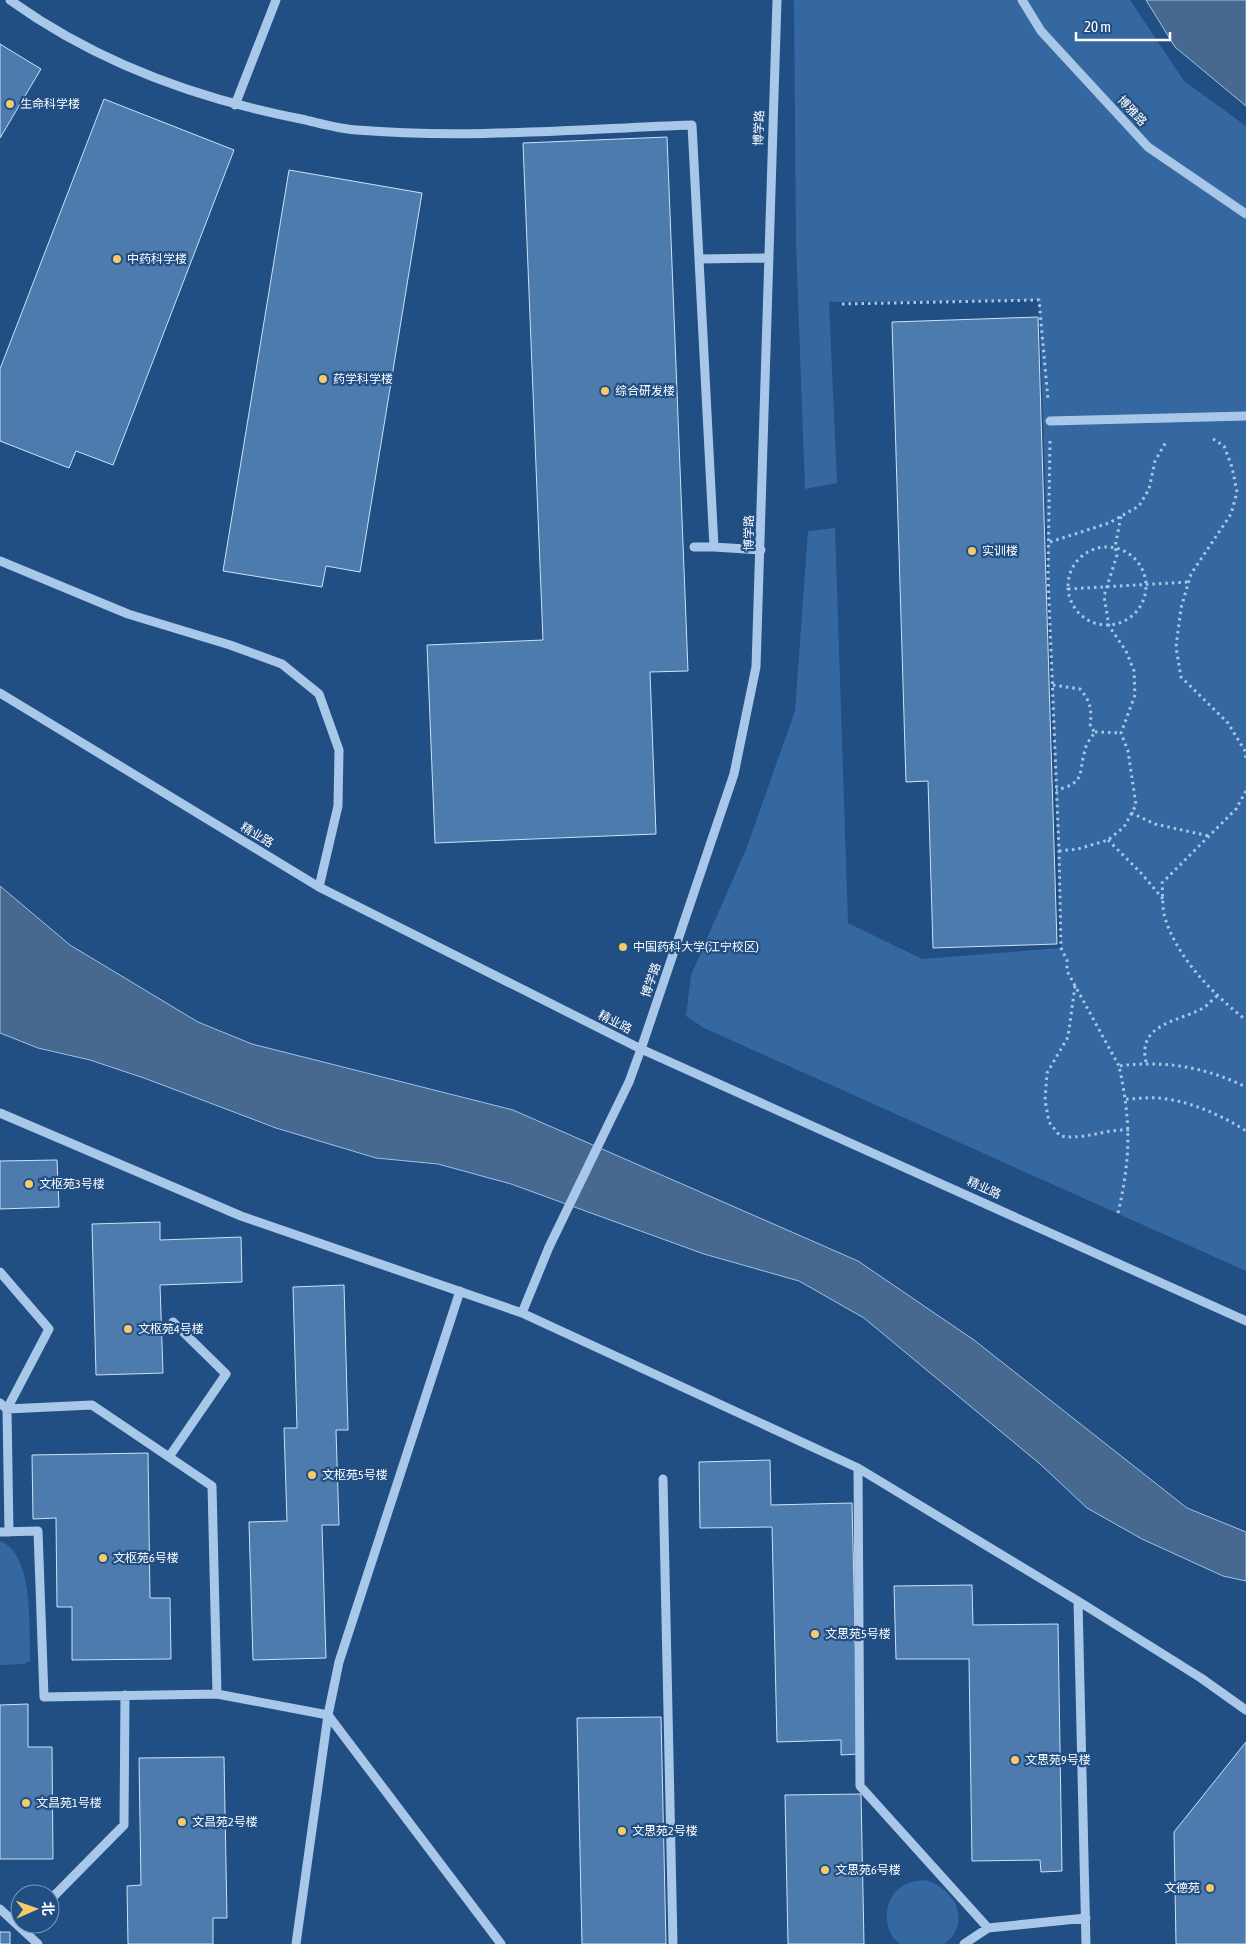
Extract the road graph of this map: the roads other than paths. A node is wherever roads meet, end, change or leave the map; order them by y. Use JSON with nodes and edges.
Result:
{"nodes":[{"id":1,"x":10,"y":0,"type":"edge"},
{"id":2,"x":276,"y":0,"type":"edge"},
{"id":3,"x":777,"y":0,"type":"edge"},
{"id":4,"x":1022,"y":0,"type":"edge"},
{"id":5,"x":235,"y":105,"type":"junction"},
{"id":6,"x":1246,"y":214,"type":"edge"},
{"id":7,"x":768,"y":258,"type":"junction"},
{"id":8,"x":699,"y":259,"type":"junction"},
{"id":9,"x":1246,"y":416,"type":"edge"},
{"id":10,"x":1050,"y":421,"type":"road end"},
{"id":11,"x":694,"y":547,"type":"dead end"},
{"id":12,"x":714,"y":547,"type":"junction"},
{"id":13,"x":761,"y":550,"type":"junction"},
{"id":14,"x":0,"y":560,"type":"edge"},
{"id":15,"x":0,"y":693,"type":"edge"},
{"id":16,"x":319,"y":887,"type":"junction"},
{"id":17,"x":641,"y":1049,"type":"junction"},
{"id":18,"x":0,"y":1113,"type":"edge"},
{"id":19,"x":0,"y":1272,"type":"edge"},
{"id":20,"x":460,"y":1292,"type":"junction"},
{"id":21,"x":522,"y":1313,"type":"junction"},
{"id":22,"x":1246,"y":1320,"type":"edge"},
{"id":23,"x":174,"y":1322,"type":"dead end"},
{"id":24,"x":4,"y":1406,"type":"edge"},
{"id":25,"x":169,"y":1457,"type":"junction"},
{"id":26,"x":858,"y":1468,"type":"junction"},
{"id":27,"x":663,"y":1479,"type":"dead end"},
{"id":28,"x":4,"y":1532,"type":"edge"},
{"id":29,"x":1078,"y":1601,"type":"junction"},
{"id":30,"x":217,"y":1694,"type":"junction"},
{"id":31,"x":125,"y":1695,"type":"junction"},
{"id":32,"x":1246,"y":1710,"type":"edge"},
{"id":33,"x":328,"y":1715,"type":"junction"},
{"id":34,"x":60,"y":1890,"type":"edge"},
{"id":35,"x":1086,"y":1918,"type":"junction"},
{"id":36,"x":988,"y":1928,"type":"junction"},
{"id":37,"x":30,"y":1934,"type":"edge"},
{"id":38,"x":38,"y":1944,"type":"edge"},
{"id":39,"x":296,"y":1944,"type":"edge"},
{"id":40,"x":500,"y":1944,"type":"edge"},
{"id":41,"x":673,"y":1944,"type":"edge"},
{"id":42,"x":964,"y":1944,"type":"edge"},
{"id":43,"x":1086,"y":1944,"type":"edge"}],
"edges":[{"from":1,"to":5,"type":"street"},
{"from":2,"to":5,"type":"street"},
{"from":3,"to":7,"type":"street","name":"博学路"},
{"from":4,"to":6,"type":"street","name":"博雅路"},
{"from":5,"to":8,"type":"street"},
{"from":7,"to":8,"type":"street"},
{"from":7,"to":13,"type":"street","name":"博学路"},
{"from":8,"to":12,"type":"street"},
{"from":9,"to":10,"type":"street"},
{"from":11,"to":12,"type":"street"},
{"from":12,"to":13,"type":"street"},
{"from":13,"to":17,"type":"street","name":"博学路"},
{"from":14,"to":16,"type":"street"},
{"from":15,"to":16,"type":"street","name":"精业路"},
{"from":16,"to":17,"type":"street","name":"精业路"},
{"from":17,"to":21,"type":"street","name":"博学路"},
{"from":17,"to":22,"type":"street","name":"精业路"},
{"from":18,"to":20,"type":"street"},
{"from":19,"to":24,"type":"street"},
{"from":20,"to":21,"type":"street"},
{"from":20,"to":33,"type":"street"},
{"from":21,"to":26,"type":"street"},
{"from":23,"to":25,"type":"street"},
{"from":24,"to":25,"type":"street"},
{"from":24,"to":28,"type":"street"},
{"from":25,"to":30,"type":"street"},
{"from":26,"to":29,"type":"street"},
{"from":26,"to":36,"type":"street"},
{"from":27,"to":41,"type":"street"},
{"from":28,"to":31,"type":"street"},
{"from":29,"to":32,"type":"street"},
{"from":29,"to":35,"type":"street"},
{"from":30,"to":31,"type":"street"},
{"from":30,"to":33,"type":"street"},
{"from":31,"to":34,"type":"street"},
{"from":33,"to":39,"type":"street"},
{"from":33,"to":40,"type":"street"},
{"from":35,"to":36,"type":"street"},
{"from":35,"to":43,"type":"street"},
{"from":36,"to":42,"type":"street"},
{"from":37,"to":38,"type":"street"}]}
